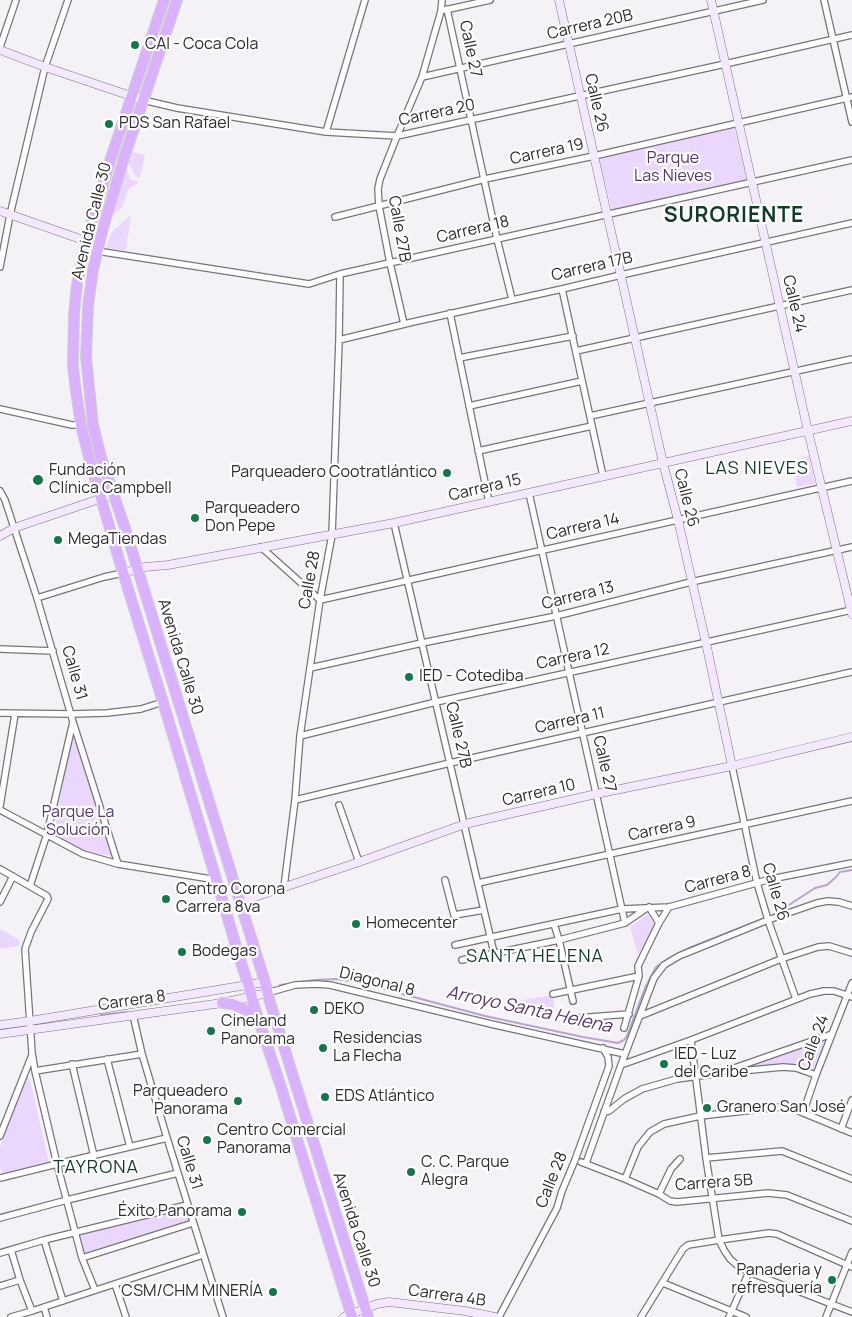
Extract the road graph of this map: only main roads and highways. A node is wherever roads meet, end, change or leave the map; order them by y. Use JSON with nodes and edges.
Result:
{"nodes":[{"id":1,"x":164,"y":0,"type":"edge"},
{"id":2,"x":177,"y":0,"type":"edge"},
{"id":3,"x":222,"y":1003,"type":"road end"},
{"id":4,"x":260,"y":1021,"type":"junction"},
{"id":5,"x":366,"y":1312,"type":"edge"},
{"id":6,"x":349,"y":1316,"type":"edge"}],
"edges":[{"from":1,"to":4,"type":"highway","name":"Avenida Calle 30"},
{"from":2,"to":5,"type":"highway","name":"Avenida Calle 30"},
{"from":3,"to":4,"type":"highway"},
{"from":4,"to":6,"type":"highway","name":"Avenida Calle 30"}]}
